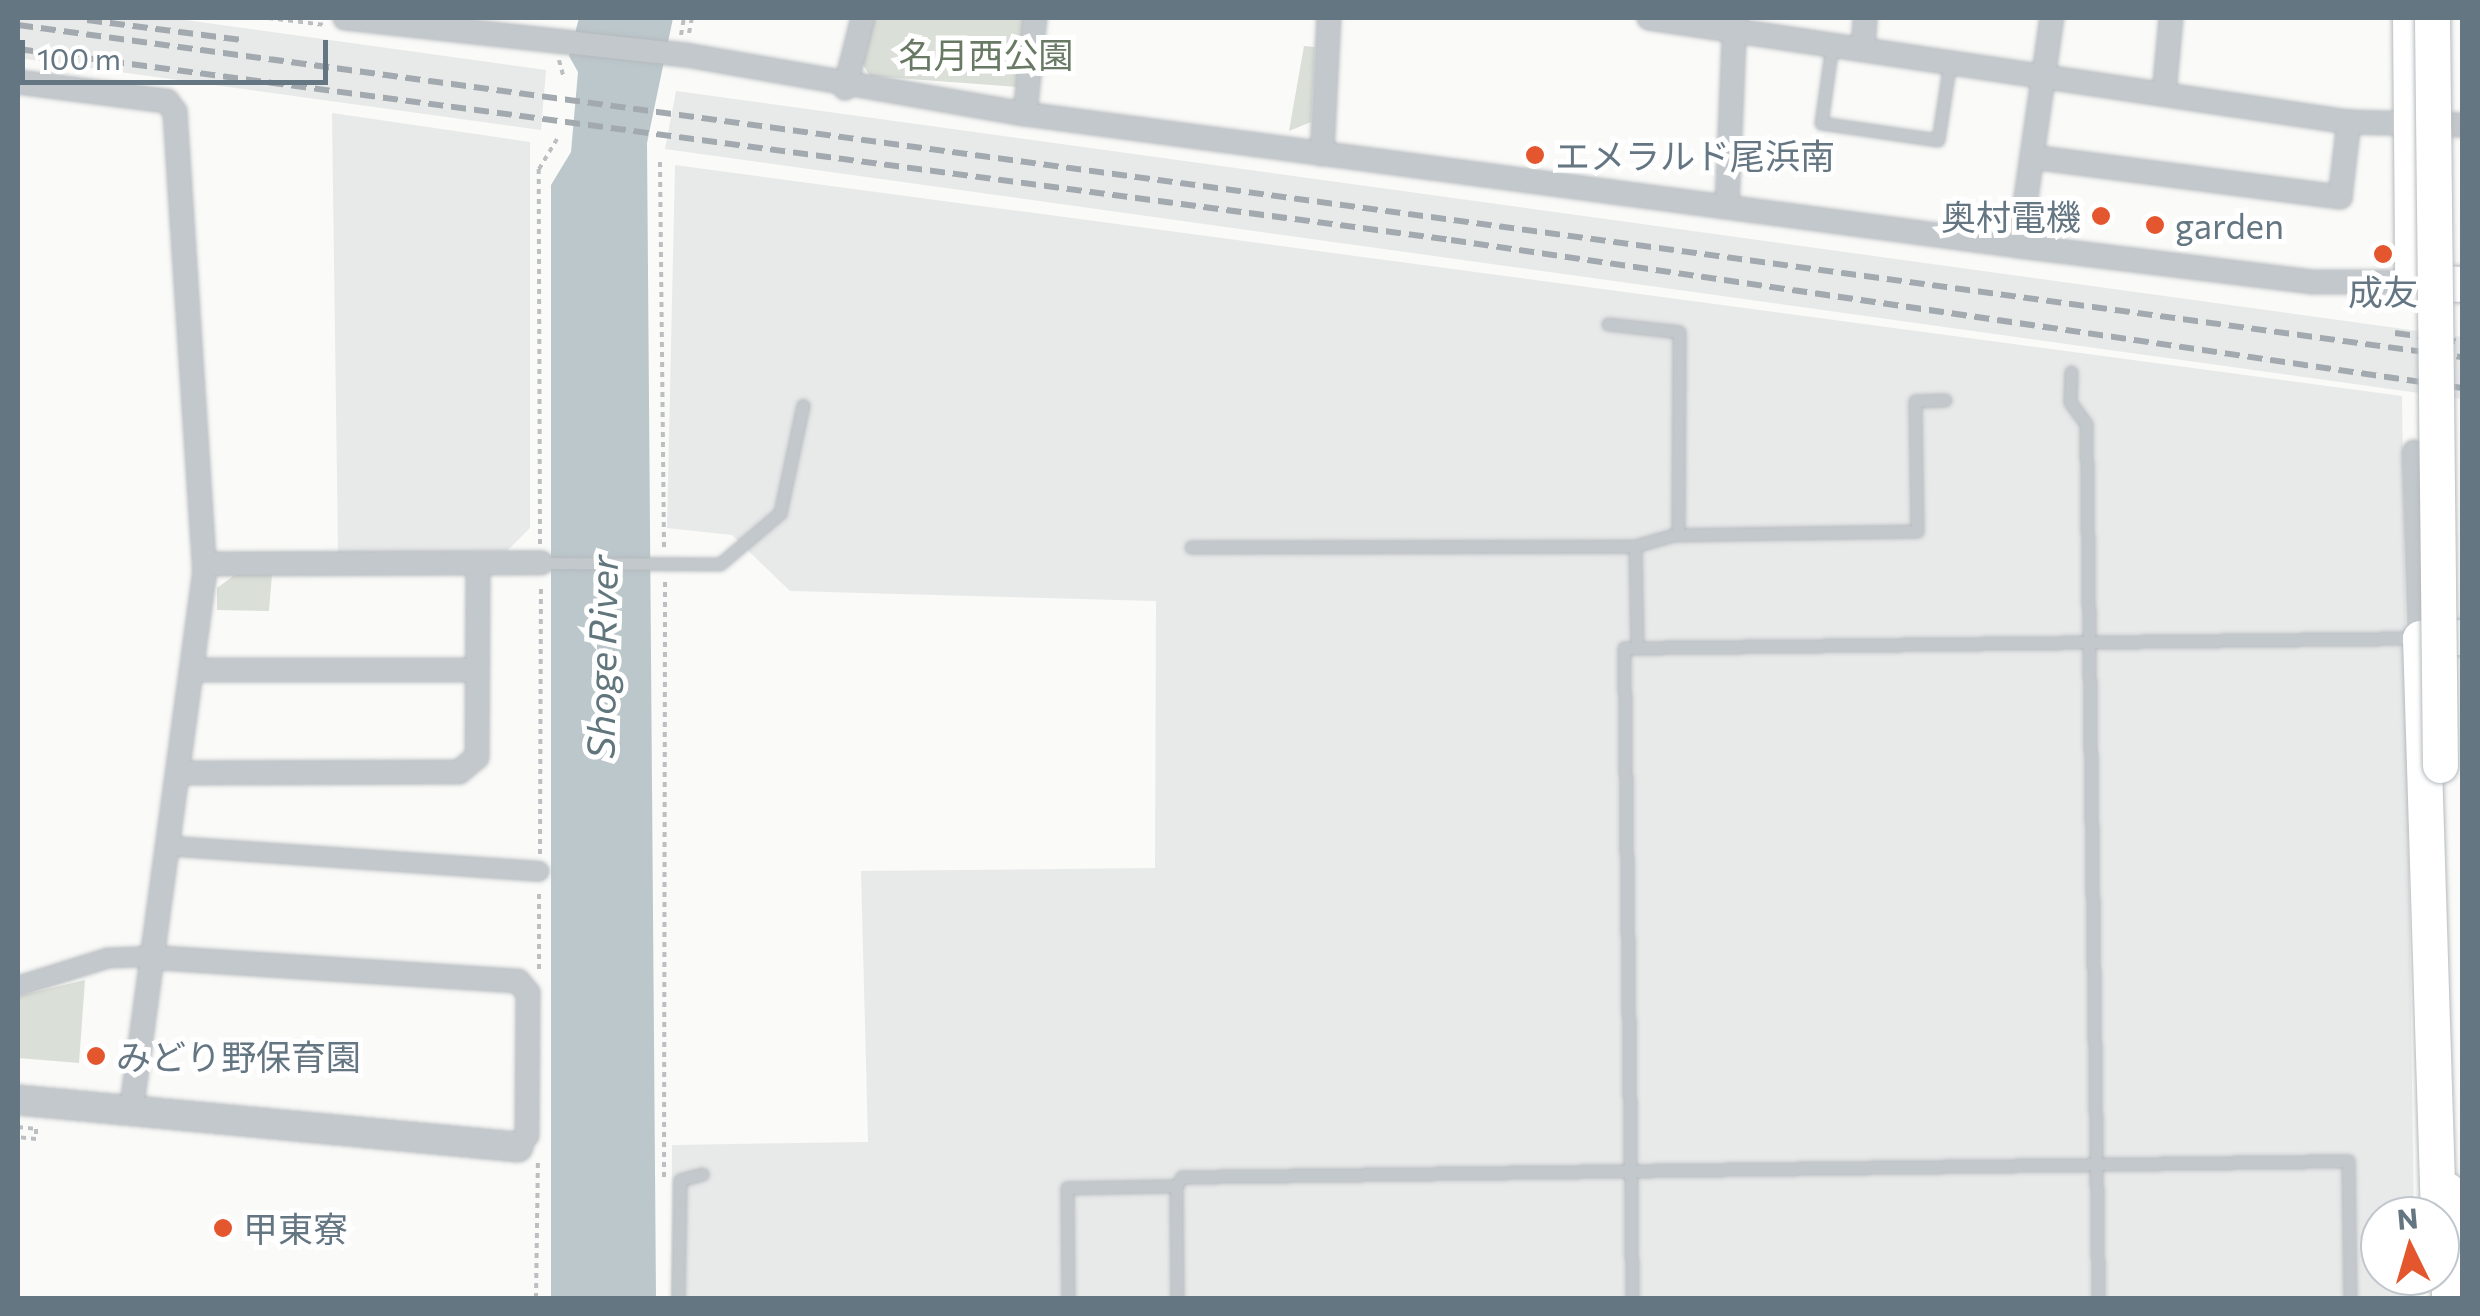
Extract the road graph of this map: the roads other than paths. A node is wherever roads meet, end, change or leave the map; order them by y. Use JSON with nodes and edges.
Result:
{"nodes":[{"id":1,"x":345,"y":18,"type":"edge"},
{"id":2,"x":863,"y":18,"type":"edge"},
{"id":3,"x":1036,"y":18,"type":"edge"},
{"id":4,"x":1329,"y":18,"type":"edge"},
{"id":5,"x":1648,"y":18,"type":"edge"},
{"id":6,"x":1865,"y":18,"type":"edge"},
{"id":7,"x":2052,"y":18,"type":"edge"},
{"id":8,"x":2171,"y":18,"type":"edge"},
{"id":9,"x":2410,"y":18,"type":"edge"},
{"id":10,"x":2432,"y":18,"type":"edge"},
{"id":11,"x":2456,"y":18,"type":"edge"},
{"id":12,"x":369,"y":19,"type":"edge"},
{"id":13,"x":1735,"y":24,"type":"edge"},
{"id":14,"x":537,"y":27,"type":"edge"},
{"id":15,"x":1832,"y":45,"type":"junction"},
{"id":16,"x":1863,"y":49,"type":"junction"},
{"id":17,"x":1950,"y":62,"type":"junction"},
{"id":18,"x":2044,"y":76,"type":"junction"},
{"id":19,"x":18,"y":82,"type":"edge"},
{"id":20,"x":844,"y":88,"type":"junction"},
{"id":21,"x":2164,"y":94,"type":"junction"},
{"id":22,"x":1025,"y":114,"type":"junction"},
{"id":23,"x":2349,"y":122,"type":"junction"},
{"id":24,"x":2411,"y":125,"type":"junction"},
{"id":25,"x":2462,"y":125,"type":"edge"},
{"id":26,"x":1322,"y":154,"type":"junction"},
{"id":27,"x":2032,"y":158,"type":"junction"},
{"id":28,"x":1727,"y":206,"type":"junction"},
{"id":29,"x":2019,"y":246,"type":"junction"},
{"id":30,"x":2419,"y":282,"type":"junction"},
{"id":31,"x":2462,"y":284,"type":"edge"},
{"id":32,"x":1608,"y":324,"type":"dead end"},
{"id":33,"x":2071,"y":372,"type":"dead end"},
{"id":34,"x":1945,"y":400,"type":"dead end"},
{"id":35,"x":803,"y":405,"type":"dead end"},
{"id":36,"x":2414,"y":452,"type":"dead end"},
{"id":37,"x":1678,"y":535,"type":"junction"},
{"id":38,"x":1192,"y":546,"type":"dead end"},
{"id":39,"x":1635,"y":546,"type":"junction"},
{"id":40,"x":541,"y":563,"type":"joint"},
{"id":41,"x":205,"y":564,"type":"junction"},
{"id":42,"x":478,"y":566,"type":"junction"},
{"id":43,"x":2462,"y":637,"type":"edge"},
{"id":44,"x":2420,"y":638,"type":"junction"},
{"id":45,"x":2088,"y":640,"type":"junction"},
{"id":46,"x":1637,"y":648,"type":"junction"},
{"id":47,"x":2462,"y":649,"type":"edge"},
{"id":48,"x":196,"y":670,"type":"junction"},
{"id":49,"x":476,"y":670,"type":"junction"},
{"id":50,"x":179,"y":772,"type":"junction"},
{"id":51,"x":168,"y":846,"type":"junction"},
{"id":52,"x":539,"y":871,"type":"road end"},
{"id":53,"x":145,"y":958,"type":"junction"},
{"id":54,"x":18,"y":986,"type":"edge"},
{"id":55,"x":18,"y":1100,"type":"edge"},
{"id":56,"x":131,"y":1112,"type":"junction"},
{"id":57,"x":528,"y":1148,"type":"joint"},
{"id":58,"x":2097,"y":1164,"type":"junction"},
{"id":59,"x":1631,"y":1171,"type":"junction"},
{"id":60,"x":702,"y":1174,"type":"dead end"},
{"id":61,"x":1176,"y":1186,"type":"junction"},
{"id":62,"x":2437,"y":1196,"type":"edge"},
{"id":63,"x":2447,"y":1196,"type":"edge"},
{"id":64,"x":678,"y":1298,"type":"edge"},
{"id":65,"x":1068,"y":1298,"type":"edge"},
{"id":66,"x":1177,"y":1298,"type":"edge"},
{"id":67,"x":1632,"y":1298,"type":"edge"},
{"id":68,"x":2098,"y":1298,"type":"edge"},
{"id":69,"x":2350,"y":1298,"type":"edge"}],
"edges":[{"from":1,"to":12,"type":"street"},
{"from":2,"to":20,"type":"street"},
{"from":3,"to":22,"type":"street"},
{"from":4,"to":26,"type":"street"},
{"from":5,"to":13,"type":"street"},
{"from":6,"to":16,"type":"street"},
{"from":7,"to":18,"type":"street"},
{"from":8,"to":21,"type":"street"},
{"from":9,"to":24,"type":"main road"},
{"from":10,"to":63,"type":"main road","bridge":true},
{"from":11,"to":47,"type":"main road"},
{"from":12,"to":14,"type":"street"},
{"from":13,"to":15,"type":"street"},
{"from":13,"to":28,"type":"street"},
{"from":14,"to":20,"type":"street"},
{"from":15,"to":16,"type":"street"},
{"from":15,"to":17,"type":"lane"},
{"from":16,"to":17,"type":"street"},
{"from":17,"to":18,"type":"street"},
{"from":18,"to":21,"type":"street"},
{"from":18,"to":27,"type":"street"},
{"from":19,"to":41,"type":"street"},
{"from":20,"to":22,"type":"street"},
{"from":21,"to":23,"type":"street"},
{"from":22,"to":26,"type":"street"},
{"from":23,"to":24,"type":"street"},
{"from":23,"to":27,"type":"street"},
{"from":24,"to":25,"type":"street"},
{"from":24,"to":30,"type":"main road"},
{"from":26,"to":28,"type":"street"},
{"from":27,"to":29,"type":"street"},
{"from":28,"to":29,"type":"street"},
{"from":29,"to":30,"type":"street"},
{"from":30,"to":31,"type":"main road"},
{"from":32,"to":37,"type":"lane"},
{"from":33,"to":45,"type":"lane"},
{"from":34,"to":37,"type":"lane"},
{"from":35,"to":40,"type":"lane"},
{"from":36,"to":44,"type":"street"},
{"from":37,"to":39,"type":"lane"},
{"from":38,"to":39,"type":"lane"},
{"from":39,"to":46,"type":"lane"},
{"from":40,"to":42,"type":"street"},
{"from":41,"to":42,"type":"street"},
{"from":41,"to":48,"type":"street"},
{"from":42,"to":49,"type":"street"},
{"from":43,"to":44,"type":"main road"},
{"from":44,"to":45,"type":"lane"},
{"from":44,"to":62,"type":"main road"},
{"from":45,"to":46,"type":"lane"},
{"from":45,"to":58,"type":"lane"},
{"from":46,"to":59,"type":"lane"},
{"from":48,"to":49,"type":"street"},
{"from":48,"to":50,"type":"street"},
{"from":49,"to":50,"type":"street"},
{"from":50,"to":51,"type":"street"},
{"from":51,"to":52,"type":"street"},
{"from":51,"to":53,"type":"street"},
{"from":53,"to":54,"type":"street"},
{"from":53,"to":56,"type":"street"},
{"from":53,"to":57,"type":"street"},
{"from":55,"to":56,"type":"street"},
{"from":56,"to":57,"type":"street"},
{"from":58,"to":59,"type":"lane"},
{"from":58,"to":68,"type":"lane"},
{"from":58,"to":69,"type":"lane"},
{"from":59,"to":61,"type":"lane"},
{"from":59,"to":67,"type":"lane"},
{"from":60,"to":64,"type":"lane"},
{"from":61,"to":65,"type":"lane"},
{"from":61,"to":66,"type":"lane"}]}
